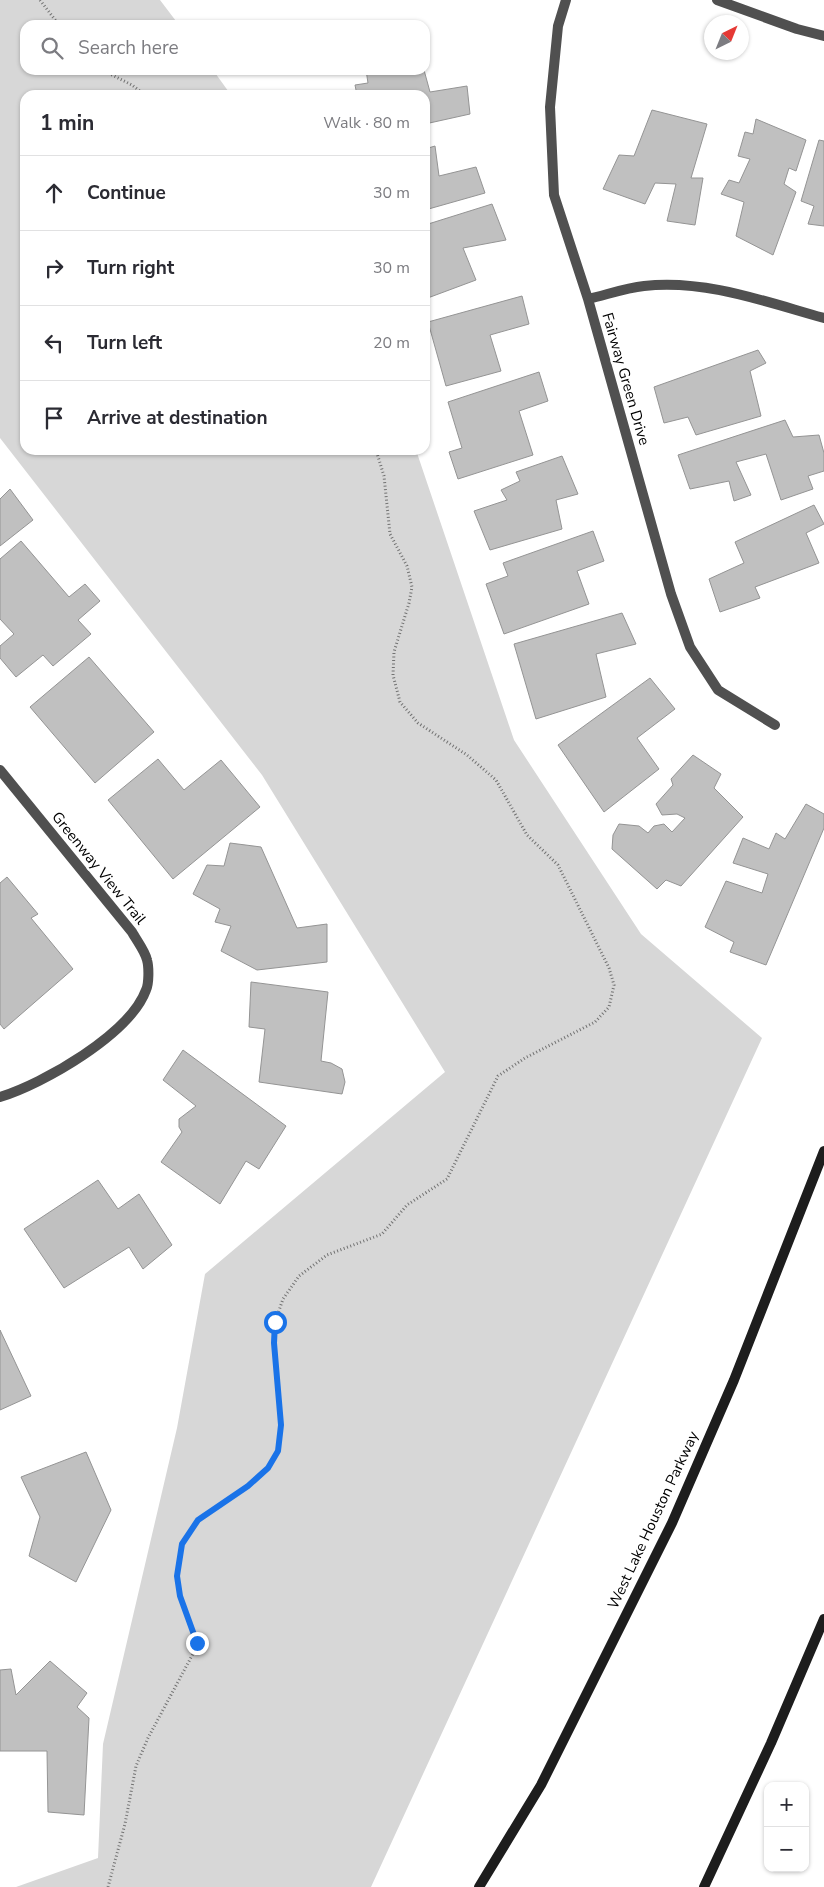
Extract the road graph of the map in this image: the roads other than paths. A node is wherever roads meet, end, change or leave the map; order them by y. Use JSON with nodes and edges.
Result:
{"nodes":[{"id":1,"x":566,"y":0,"type":"edge"},
{"id":2,"x":717,"y":0,"type":"edge"},
{"id":3,"x":824,"y":36,"type":"edge"},
{"id":4,"x":588,"y":299,"type":"junction"},
{"id":5,"x":824,"y":318,"type":"edge"},
{"id":6,"x":775,"y":725,"type":"dead end"},
{"id":7,"x":0,"y":770,"type":"edge"},
{"id":8,"x":0,"y":1097,"type":"edge"},
{"id":9,"x":824,"y":1151,"type":"edge"},
{"id":10,"x":824,"y":1619,"type":"edge"},
{"id":11,"x":479,"y":1887,"type":"edge"},
{"id":12,"x":704,"y":1887,"type":"edge"}],
"edges":[{"from":1,"to":4,"type":"street","name":"Fairway Green Drive"},
{"from":2,"to":3,"type":"street"},
{"from":4,"to":5,"type":"street"},
{"from":4,"to":6,"type":"street","name":"Fairway Green Drive"},
{"from":7,"to":8,"type":"street","name":"Greenway View Trail"},
{"from":9,"to":11,"type":"main road","name":"West Lake Houston Parkway"},
{"from":10,"to":12,"type":"main road"}]}
